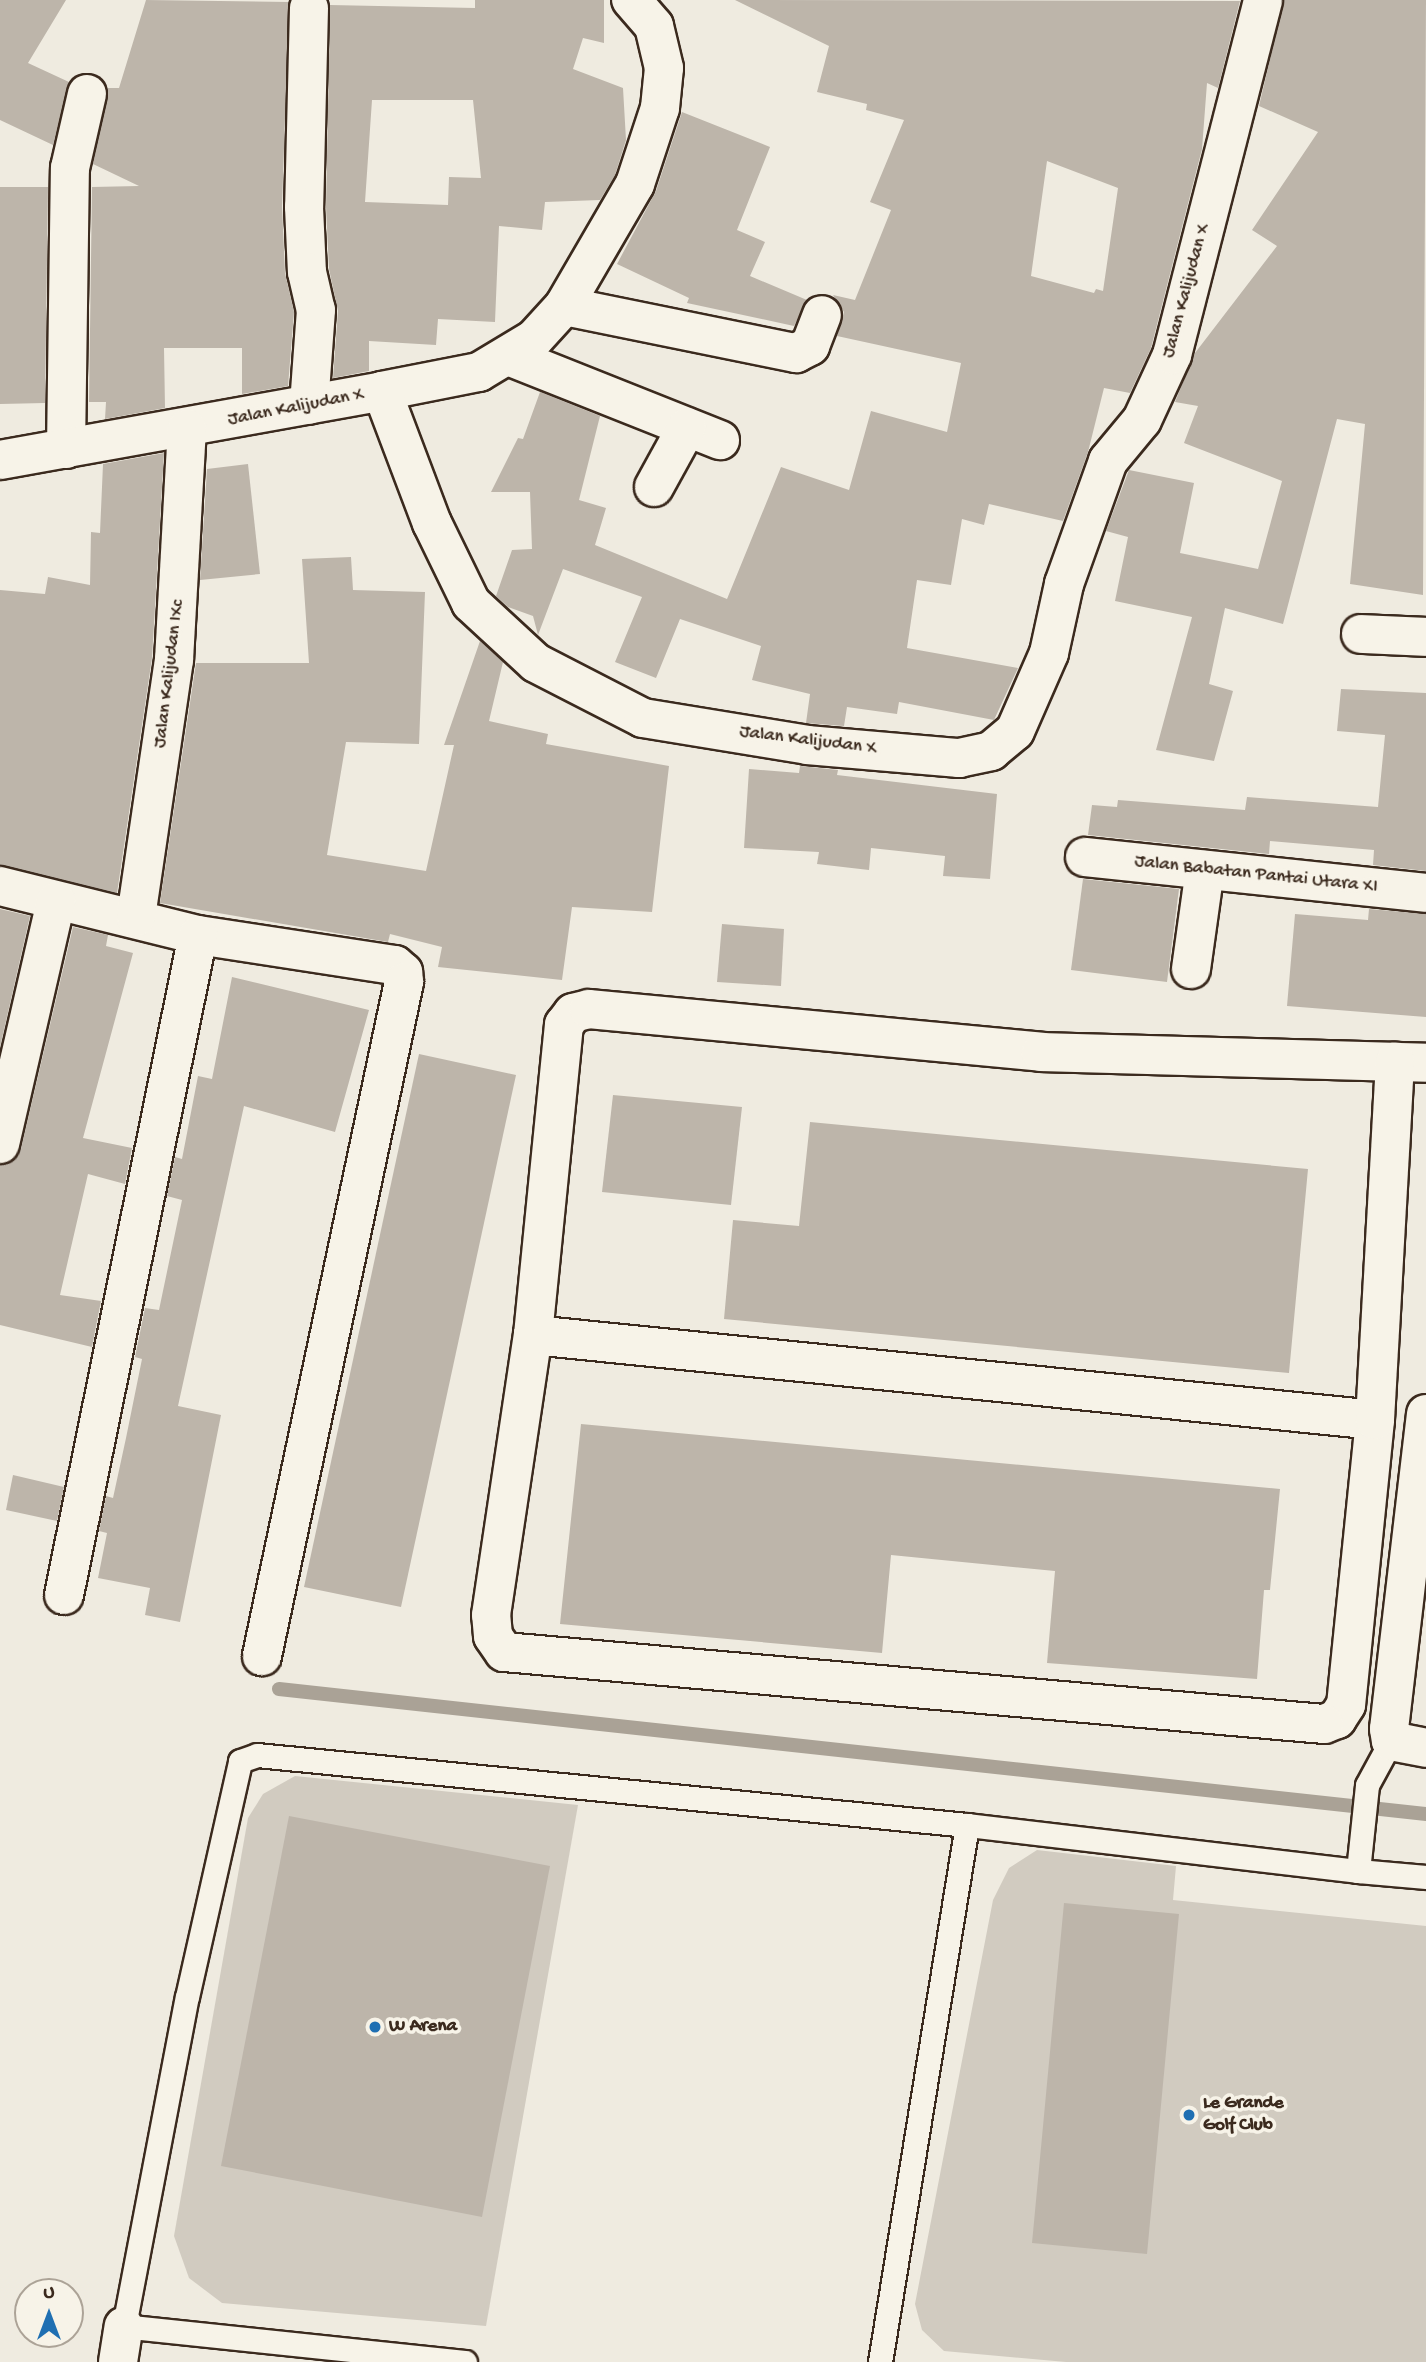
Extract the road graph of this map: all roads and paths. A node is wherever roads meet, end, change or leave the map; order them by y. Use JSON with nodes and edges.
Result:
{"nodes":[{"id":1,"x":631,"y":0,"type":"edge"},
{"id":2,"x":1263,"y":0,"type":"edge"},
{"id":3,"x":309,"y":8,"type":"dead end"},
{"id":4,"x":87,"y":94,"type":"dead end"},
{"id":5,"x":564,"y":306,"type":"junction"},
{"id":6,"x":822,"y":315,"type":"dead end"},
{"id":7,"x":511,"y":357,"type":"junction"},
{"id":8,"x":382,"y":391,"type":"junction"},
{"id":9,"x":309,"y":405,"type":"junction"},
{"id":10,"x":187,"y":428,"type":"junction"},
{"id":11,"x":66,"y":449,"type":"junction"},
{"id":12,"x":0,"y":460,"type":"edge"},
{"id":13,"x":654,"y":487,"type":"dead end"},
{"id":14,"x":1362,"y":634,"type":"dead end"},
{"id":15,"x":1426,"y":637,"type":"edge"},
{"id":16,"x":1085,"y":857,"type":"dead end"},
{"id":17,"x":1205,"y":870,"type":"junction"},
{"id":18,"x":0,"y":886,"type":"edge"},
{"id":19,"x":1426,"y":893,"type":"edge"},
{"id":20,"x":57,"y":901,"type":"junction"},
{"id":21,"x":136,"y":917,"type":"junction"},
{"id":22,"x":198,"y":935,"type":"junction"},
{"id":23,"x":1191,"y":969,"type":"dead end"},
{"id":24,"x":1410,"y":1063,"type":"edge"},
{"id":25,"x":0,"y":1144,"type":"edge"},
{"id":26,"x":534,"y":1335,"type":"junction"},
{"id":27,"x":1426,"y":1414,"type":"edge"},
{"id":28,"x":1375,"y":1420,"type":"junction"},
{"id":29,"x":1422,"y":1486,"type":"edge"},
{"id":30,"x":64,"y":1595,"type":"dead end"},
{"id":31,"x":262,"y":1656,"type":"dead end"},
{"id":32,"x":1409,"y":1745,"type":"edge"},
{"id":33,"x":967,"y":1825,"type":"junction"},
{"id":34,"x":1359,"y":1861,"type":"junction"},
{"id":35,"x":1426,"y":1877,"type":"edge"},
{"id":36,"x":121,"y":2344,"type":"edge"},
{"id":37,"x":465,"y":2362,"type":"edge"},
{"id":38,"x":880,"y":2362,"type":"edge"}],
"edges":[{"from":1,"to":5,"type":"street"},
{"from":2,"to":8,"type":"street","name":"Jalan Kalijudan X"},
{"from":3,"to":9,"type":"street"},
{"from":4,"to":11,"type":"street"},
{"from":5,"to":6,"type":"street"},
{"from":5,"to":7,"type":"street"},
{"from":7,"to":8,"type":"street"},
{"from":7,"to":13,"type":"street"},
{"from":8,"to":9,"type":"street","name":"Jalan Kalijudan X"},
{"from":9,"to":10,"type":"street","name":"Jalan Kalijudan X"},
{"from":10,"to":11,"type":"street","name":"Jalan Kalijudan X"},
{"from":10,"to":21,"type":"street","name":"Jalan Kalijudan IXc"},
{"from":11,"to":12,"type":"street","name":"Jalan Kalijudan X"},
{"from":14,"to":15,"type":"street"},
{"from":16,"to":17,"type":"street","name":"Jalan Babatan Pantai Utara XI"},
{"from":17,"to":19,"type":"street","name":"Jalan Babatan Pantai Utara XI"},
{"from":17,"to":23,"type":"street"},
{"from":18,"to":20,"type":"street"},
{"from":20,"to":21,"type":"street"},
{"from":20,"to":25,"type":"street"},
{"from":21,"to":22,"type":"street"},
{"from":22,"to":30,"type":"street"},
{"from":22,"to":31,"type":"street"},
{"from":24,"to":26,"type":"street"},
{"from":24,"to":28,"type":"street"},
{"from":26,"to":28,"type":"street"},
{"from":26,"to":28,"type":"street"},
{"from":27,"to":29,"type":"street"},
{"from":29,"to":32,"type":"street"},
{"from":32,"to":34,"type":"lane"},
{"from":33,"to":34,"type":"lane"},
{"from":33,"to":36,"type":"lane"},
{"from":33,"to":38,"type":"lane"},
{"from":34,"to":35,"type":"lane"},
{"from":36,"to":37,"type":"lane"}]}
